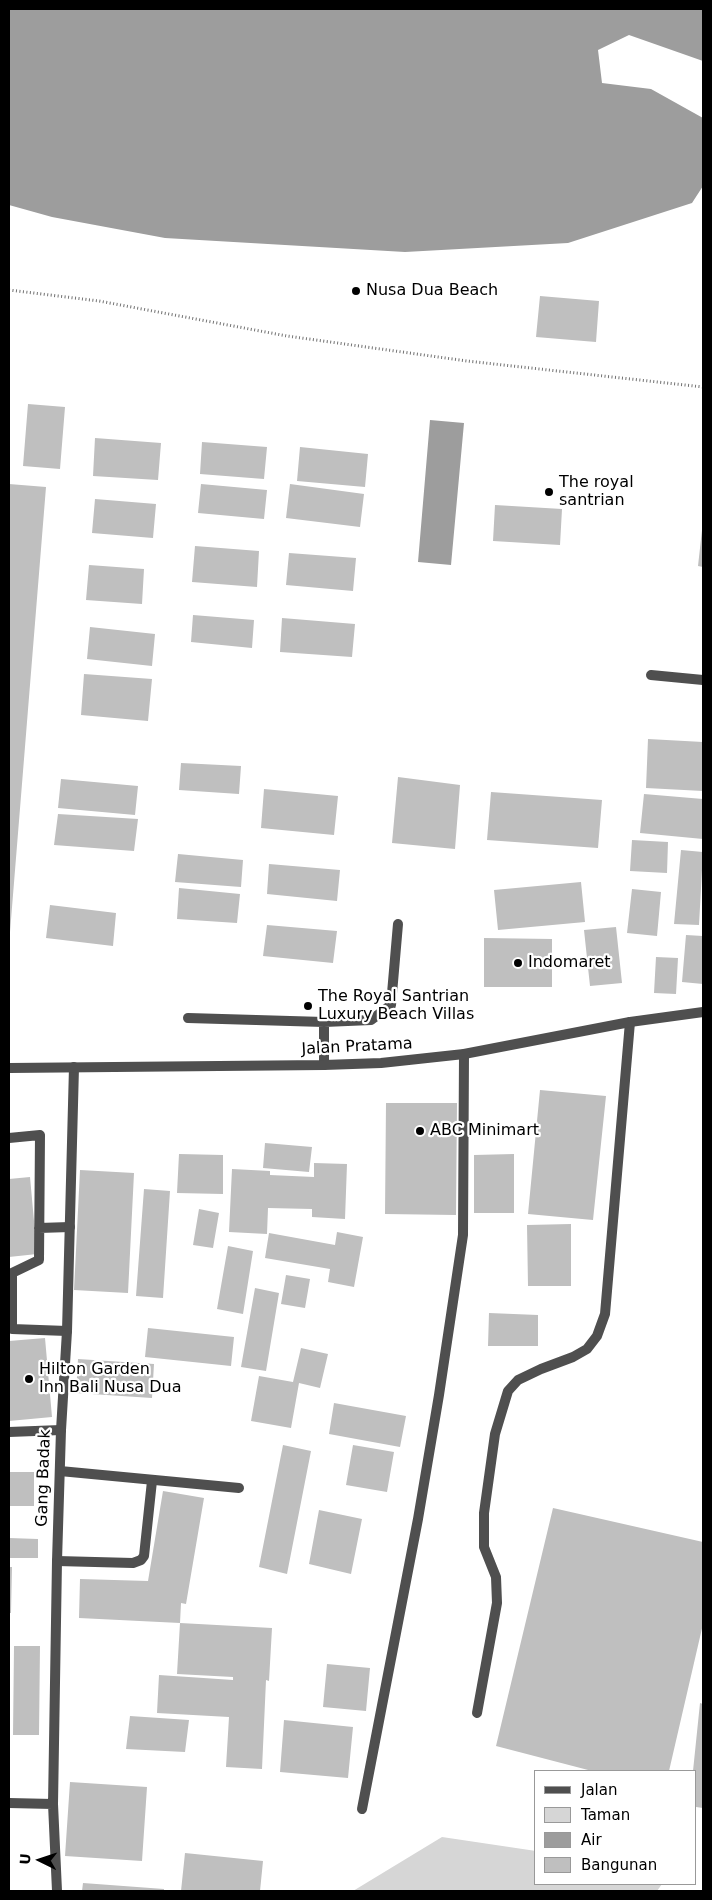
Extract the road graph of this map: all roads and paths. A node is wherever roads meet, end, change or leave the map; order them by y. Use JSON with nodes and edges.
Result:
{"nodes":[{"id":1,"x":9,"y":290,"type":"edge"},
{"id":2,"x":703,"y":387,"type":"edge"},
{"id":3,"x":651,"y":676,"type":"dead end"},
{"id":4,"x":703,"y":680,"type":"edge"},
{"id":5,"x":398,"y":924,"type":"dead end"},
{"id":6,"x":703,"y":1012,"type":"edge"},
{"id":7,"x":188,"y":1018,"type":"dead end"},
{"id":8,"x":324,"y":1022,"type":"junction"},
{"id":9,"x":630,"y":1022,"type":"junction"},
{"id":10,"x":464,"y":1054,"type":"junction"},
{"id":11,"x":324,"y":1065,"type":"junction"},
{"id":12,"x":74,"y":1067,"type":"junction"},
{"id":13,"x":9,"y":1068,"type":"edge"},
{"id":14,"x":9,"y":1138,"type":"edge"},
{"id":15,"x":70,"y":1227,"type":"junction"},
{"id":16,"x":39,"y":1228,"type":"junction"},
{"id":17,"x":67,"y":1332,"type":"junction"},
{"id":18,"x":61,"y":1430,"type":"junction"},
{"id":19,"x":9,"y":1432,"type":"edge"},
{"id":20,"x":60,"y":1471,"type":"junction"},
{"id":21,"x":152,"y":1481,"type":"junction"},
{"id":22,"x":240,"y":1488,"type":"dead end"},
{"id":23,"x":57,"y":1561,"type":"junction"},
{"id":24,"x":477,"y":1713,"type":"dead end"},
{"id":25,"x":9,"y":1803,"type":"edge"},
{"id":26,"x":52,"y":1804,"type":"junction"},
{"id":27,"x":362,"y":1809,"type":"dead end"},
{"id":28,"x":57,"y":1891,"type":"edge"}],
"edges":[{"from":1,"to":2,"type":"path"},
{"from":3,"to":4,"type":"street"},
{"from":5,"to":8,"type":"street"},
{"from":6,"to":9,"type":"street","name":"Jalan Pratama"},
{"from":7,"to":8,"type":"street"},
{"from":8,"to":11,"type":"street"},
{"from":9,"to":10,"type":"street","name":"Jalan Pratama"},
{"from":9,"to":24,"type":"street"},
{"from":10,"to":11,"type":"street","name":"Jalan Pratama"},
{"from":10,"to":27,"type":"street"},
{"from":11,"to":12,"type":"street","name":"Jalan Pratama"},
{"from":12,"to":13,"type":"street","name":"Jalan Pratama"},
{"from":12,"to":15,"type":"street","name":"Gang Badak"},
{"from":14,"to":16,"type":"street"},
{"from":15,"to":16,"type":"street"},
{"from":15,"to":17,"type":"street","name":"Gang Badak"},
{"from":16,"to":17,"type":"street"},
{"from":17,"to":18,"type":"street","name":"Gang Badak"},
{"from":18,"to":19,"type":"street"},
{"from":18,"to":20,"type":"street","name":"Gang Badak"},
{"from":20,"to":21,"type":"street"},
{"from":20,"to":23,"type":"street","name":"Gang Badak"},
{"from":21,"to":22,"type":"street"},
{"from":21,"to":23,"type":"street"},
{"from":23,"to":26,"type":"street","name":"Gang Badak"},
{"from":25,"to":26,"type":"street"},
{"from":26,"to":28,"type":"street","name":"Gang Badak"}]}
